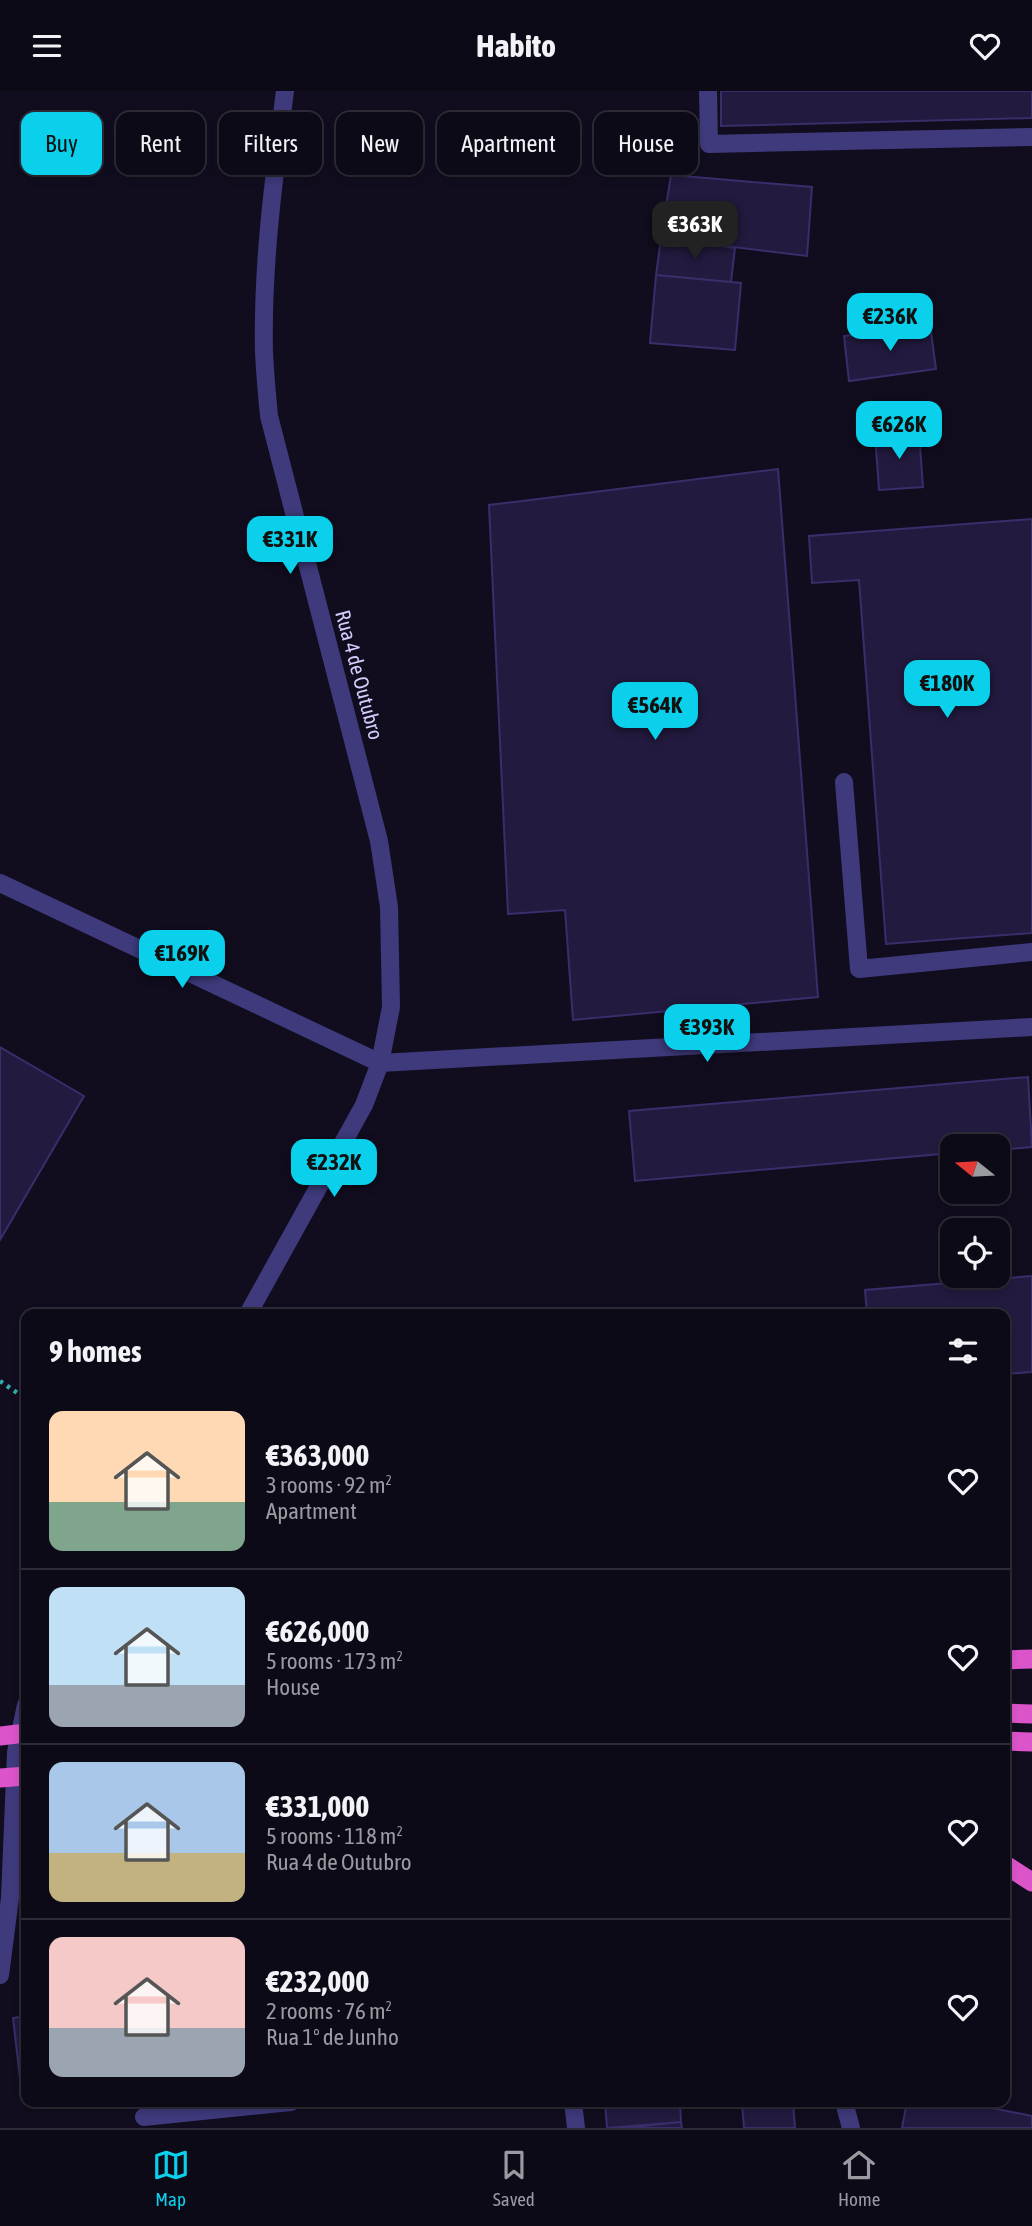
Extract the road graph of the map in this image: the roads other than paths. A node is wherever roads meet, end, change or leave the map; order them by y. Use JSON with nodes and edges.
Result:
{"nodes":[{"id":1,"x":285,"y":91,"type":"edge"},
{"id":2,"x":708,"y":91,"type":"edge"},
{"id":3,"x":1032,"y":137,"type":"edge"},
{"id":4,"x":844,"y":782,"type":"dead end"},
{"id":5,"x":0,"y":883,"type":"edge"},
{"id":6,"x":1032,"y":952,"type":"edge"},
{"id":7,"x":1032,"y":1027,"type":"edge"},
{"id":8,"x":380,"y":1063,"type":"junction"},
{"id":9,"x":251,"y":1309,"type":"edge"},
{"id":10,"x":1032,"y":1659,"type":"edge"},
{"id":11,"x":1010,"y":1660,"type":"edge"},
{"id":12,"x":1010,"y":1713,"type":"edge"},
{"id":13,"x":1032,"y":1714,"type":"edge"},
{"id":14,"x":21,"y":1728,"type":"edge"},
{"id":15,"x":21,"y":1734,"type":"edge"},
{"id":16,"x":0,"y":1736,"type":"edge"},
{"id":17,"x":1010,"y":1741,"type":"edge"},
{"id":18,"x":1032,"y":1742,"type":"edge"},
{"id":19,"x":21,"y":1776,"type":"edge"},
{"id":20,"x":0,"y":1778,"type":"edge"},
{"id":21,"x":1010,"y":1868,"type":"edge"},
{"id":22,"x":1032,"y":1882,"type":"edge"},
{"id":23,"x":0,"y":1975,"type":"edge"},
{"id":24,"x":242,"y":2107,"type":"edge"},
{"id":25,"x":574,"y":2107,"type":"edge"},
{"id":26,"x":845,"y":2107,"type":"edge"},
{"id":27,"x":144,"y":2117,"type":"dead end"},
{"id":28,"x":576,"y":2128,"type":"edge"},
{"id":29,"x":851,"y":2128,"type":"edge"}],
"edges":[{"from":1,"to":8,"type":"street","name":"Rua 4 de Outubro"},
{"from":2,"to":3,"type":"street"},
{"from":4,"to":6,"type":"street"},
{"from":5,"to":8,"type":"street"},
{"from":7,"to":8,"type":"street"},
{"from":8,"to":9,"type":"street","name":"Rua 4 de Outubro"},
{"from":10,"to":11,"type":"highway"},
{"from":12,"to":13,"type":"highway"},
{"from":14,"to":23,"type":"street"},
{"from":15,"to":16,"type":"highway"},
{"from":17,"to":18,"type":"highway"},
{"from":19,"to":20,"type":"highway"},
{"from":21,"to":22,"type":"highway"},
{"from":24,"to":27,"type":"street"},
{"from":25,"to":28,"type":"street"},
{"from":26,"to":29,"type":"street"}]}
